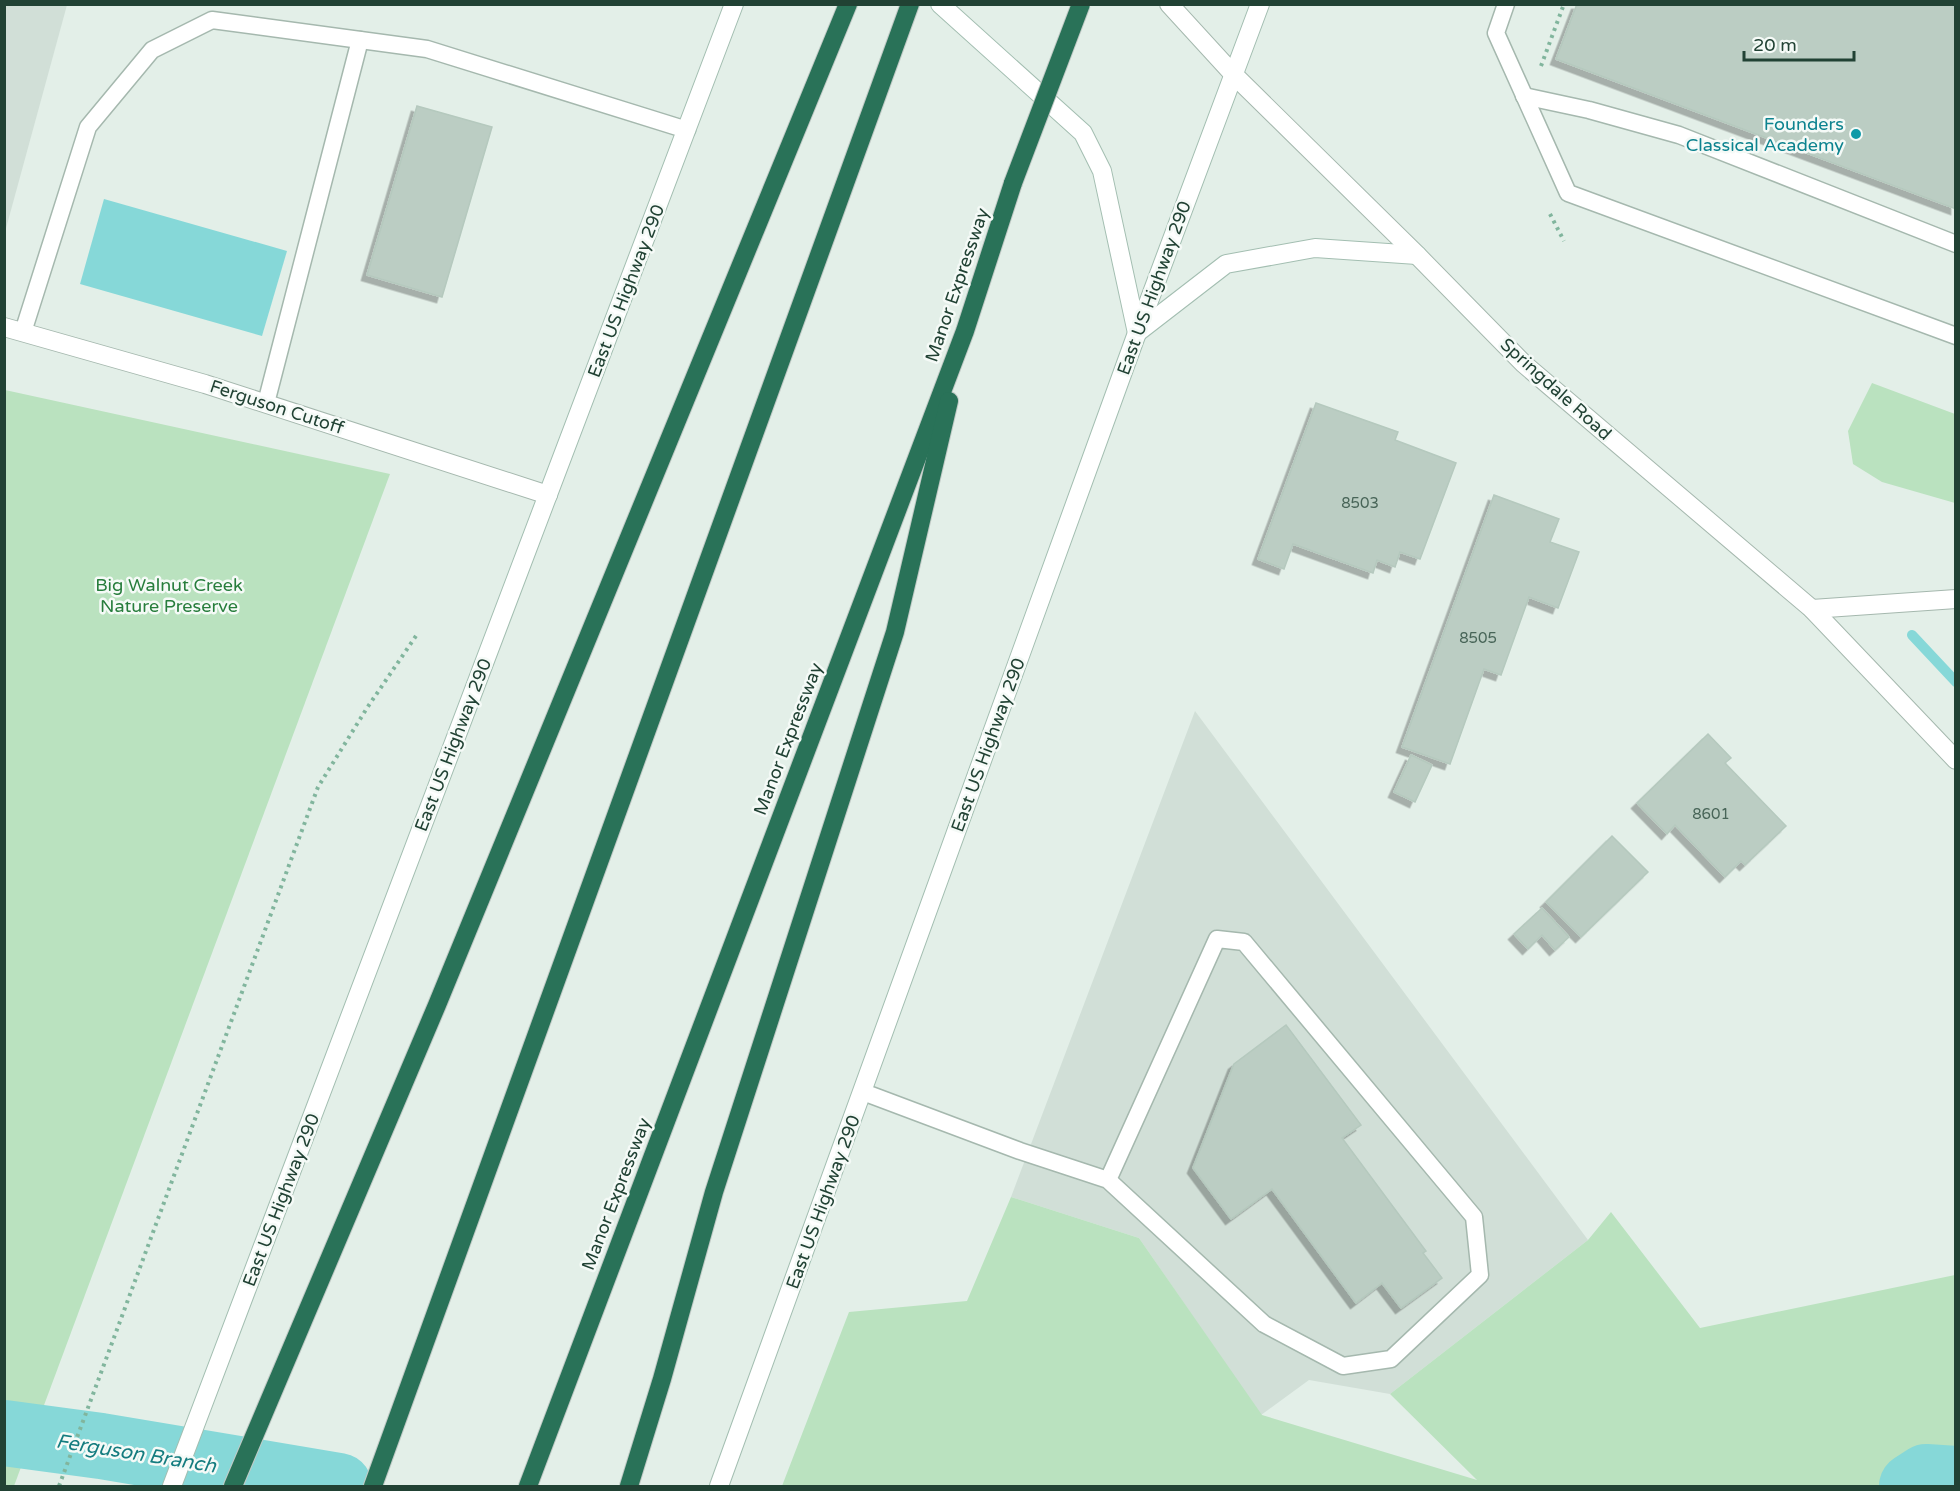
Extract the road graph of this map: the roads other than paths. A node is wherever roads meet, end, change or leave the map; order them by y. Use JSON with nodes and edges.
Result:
{"nodes":[{"id":1,"x":734,"y":4,"type":"edge"},
{"id":2,"x":910,"y":4,"type":"edge"},
{"id":3,"x":940,"y":4,"type":"edge"},
{"id":4,"x":1081,"y":4,"type":"edge"},
{"id":5,"x":1169,"y":4,"type":"edge"},
{"id":6,"x":1260,"y":4,"type":"edge"},
{"id":7,"x":1506,"y":4,"type":"edge"},
{"id":8,"x":847,"y":6,"type":"edge"},
{"id":9,"x":360,"y":40,"type":"junction"},
{"id":10,"x":1234,"y":75,"type":"junction"},
{"id":11,"x":1524,"y":96,"type":"junction"},
{"id":12,"x":687,"y":130,"type":"junction"},
{"id":13,"x":1956,"y":244,"type":"edge"},
{"id":14,"x":1417,"y":255,"type":"junction"},
{"id":15,"x":4,"y":327,"type":"edge"},
{"id":16,"x":965,"y":331,"type":"junction"},
{"id":17,"x":23,"y":332,"type":"junction"},
{"id":18,"x":1137,"y":333,"type":"junction"},
{"id":19,"x":1956,"y":336,"type":"edge"},
{"id":20,"x":266,"y":404,"type":"junction"},
{"id":21,"x":548,"y":495,"type":"junction"},
{"id":22,"x":1956,"y":598,"type":"edge"},
{"id":23,"x":1812,"y":609,"type":"junction"},
{"id":24,"x":1956,"y":760,"type":"edge"},
{"id":25,"x":863,"y":1092,"type":"junction"},
{"id":26,"x":1108,"y":1180,"type":"junction"},
{"id":27,"x":172,"y":1486,"type":"edge"},
{"id":28,"x":233,"y":1486,"type":"edge"},
{"id":29,"x":373,"y":1486,"type":"edge"},
{"id":30,"x":528,"y":1486,"type":"edge"},
{"id":31,"x":629,"y":1486,"type":"edge"},
{"id":32,"x":719,"y":1486,"type":"edge"}],
"edges":[{"from":1,"to":12,"type":"main road","name":"East US Highway 290"},
{"from":2,"to":29,"type":"highway"},
{"from":3,"to":18,"type":"main road"},
{"from":4,"to":16,"type":"highway","name":"Manor Expressway","bridge":true},
{"from":5,"to":10,"type":"main road","name":"Springdale Road"},
{"from":6,"to":10,"type":"main road","name":"East US Highway 290"},
{"from":7,"to":11,"type":"lane"},
{"from":8,"to":28,"type":"highway"},
{"from":9,"to":12,"type":"lane"},
{"from":9,"to":17,"type":"lane"},
{"from":9,"to":20,"type":"lane"},
{"from":10,"to":14,"type":"main road","name":"Springdale Road"},
{"from":10,"to":18,"type":"main road","name":"East US Highway 290"},
{"from":11,"to":13,"type":"lane"},
{"from":11,"to":19,"type":"lane"},
{"from":12,"to":21,"type":"main road","name":"East US Highway 290"},
{"from":14,"to":18,"type":"main road"},
{"from":14,"to":23,"type":"main road","name":"Springdale Road"},
{"from":15,"to":17,"type":"main road","name":"Ferguson Cutoff"},
{"from":16,"to":30,"type":"highway","name":"Manor Expressway"},
{"from":16,"to":31,"type":"highway"},
{"from":17,"to":20,"type":"main road","name":"Ferguson Cutoff"},
{"from":18,"to":25,"type":"main road","name":"East US Highway 290"},
{"from":20,"to":21,"type":"main road","name":"Ferguson Cutoff"},
{"from":21,"to":27,"type":"main road","name":"East US Highway 290"},
{"from":22,"to":23,"type":"main road"},
{"from":23,"to":24,"type":"main road","name":"Springdale Road"},
{"from":25,"to":26,"type":"lane"},
{"from":25,"to":32,"type":"main road","name":"East US Highway 290"},
{"from":26,"to":26,"type":"lane"}]}
